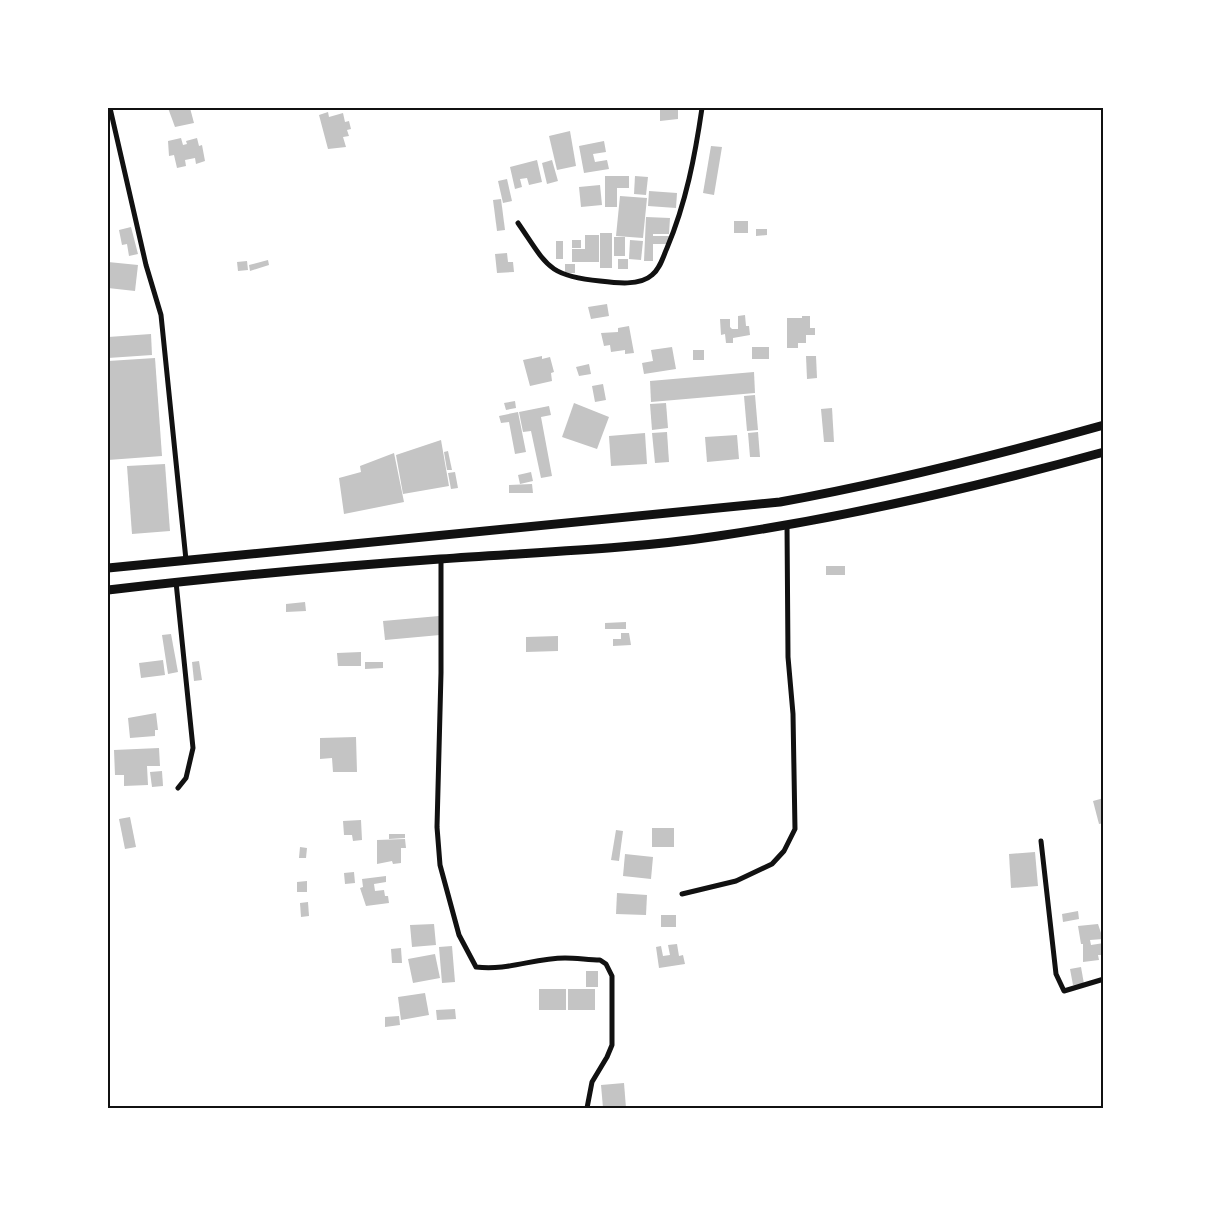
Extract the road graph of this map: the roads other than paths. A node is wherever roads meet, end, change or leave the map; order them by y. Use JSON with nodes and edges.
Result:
{"nodes":[{"id":1,"x":110,"y":108,"type":"edge"},
{"id":2,"x":702,"y":108,"type":"edge"},
{"id":3,"x":518,"y":224,"type":"dead end"},
{"id":4,"x":1104,"y":425,"type":"edge"},
{"id":5,"x":1104,"y":452,"type":"edge"},
{"id":6,"x":787,"y":524,"type":"junction"},
{"id":7,"x":441,"y":559,"type":"junction"},
{"id":8,"x":186,"y":560,"type":"junction"},
{"id":9,"x":108,"y":568,"type":"edge"},
{"id":10,"x":176,"y":582,"type":"junction"},
{"id":11,"x":108,"y":590,"type":"edge"},
{"id":12,"x":178,"y":788,"type":"dead end"},
{"id":13,"x":1041,"y":841,"type":"dead end"},
{"id":14,"x":682,"y":894,"type":"dead end"},
{"id":15,"x":1104,"y":979,"type":"edge"},
{"id":16,"x":587,"y":1108,"type":"edge"}],
"edges":[{"from":1,"to":8,"type":"street"},
{"from":2,"to":3,"type":"street"},
{"from":4,"to":8,"type":"highway"},
{"from":5,"to":6,"type":"highway"},
{"from":6,"to":7,"type":"highway"},
{"from":6,"to":14,"type":"street"},
{"from":7,"to":10,"type":"highway"},
{"from":7,"to":16,"type":"street"},
{"from":8,"to":9,"type":"highway"},
{"from":10,"to":11,"type":"highway"},
{"from":10,"to":12,"type":"street"},
{"from":13,"to":15,"type":"street"}]}
